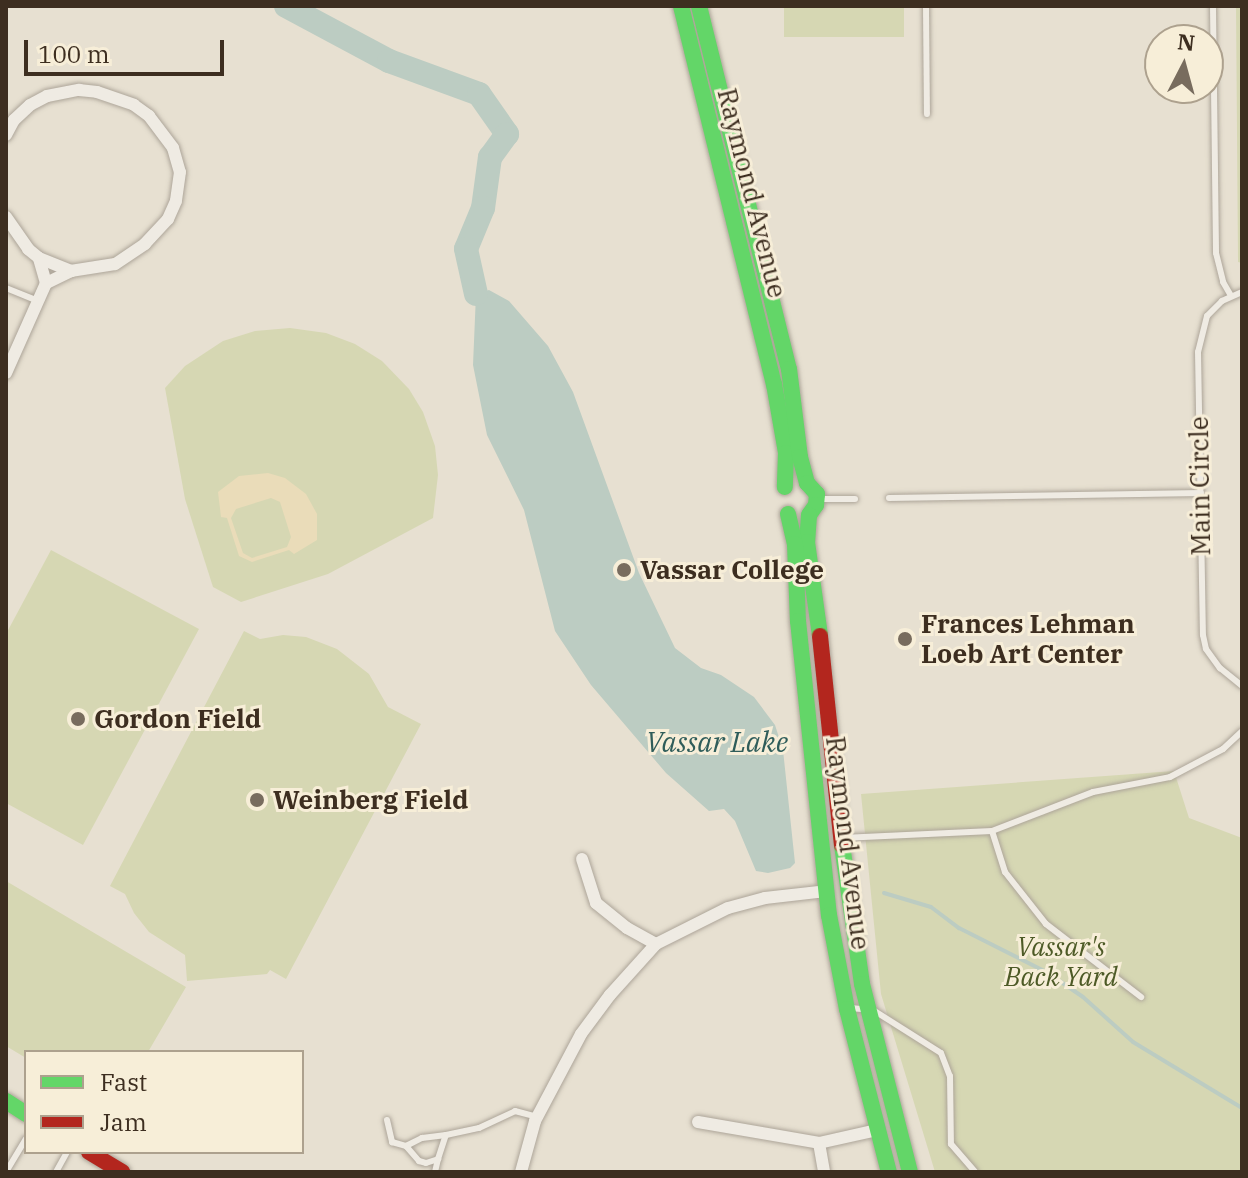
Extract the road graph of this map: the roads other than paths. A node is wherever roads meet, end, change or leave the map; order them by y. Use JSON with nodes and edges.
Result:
{"nodes":[{"id":1,"x":681,"y":6,"type":"edge"},
{"id":2,"x":699,"y":6,"type":"edge"},
{"id":3,"x":926,"y":6,"type":"edge"},
{"id":4,"x":1213,"y":6,"type":"edge"},
{"id":5,"x":927,"y":114,"type":"dead end"},
{"id":6,"x":6,"y":135,"type":"edge"},
{"id":7,"x":6,"y":217,"type":"edge"},
{"id":8,"x":39,"y":258,"type":"junction"},
{"id":9,"x":71,"y":271,"type":"junction"},
{"id":10,"x":46,"y":283,"type":"junction"},
{"id":11,"x":6,"y":288,"type":"edge"},
{"id":12,"x":1242,"y":292,"type":"edge"},
{"id":13,"x":1231,"y":296,"type":"junction"},
{"id":14,"x":39,"y":301,"type":"junction"},
{"id":15,"x":6,"y":373,"type":"edge"},
{"id":16,"x":807,"y":483,"type":"junction"},
{"id":17,"x":785,"y":487,"type":"junction"},
{"id":18,"x":1201,"y":493,"type":"junction"},
{"id":19,"x":889,"y":498,"type":"dead end"},
{"id":20,"x":817,"y":499,"type":"junction"},
{"id":21,"x":855,"y":499,"type":"dead end"},
{"id":22,"x":788,"y":514,"type":"junction"},
{"id":23,"x":809,"y":515,"type":"junction"},
{"id":24,"x":823,"y":669,"type":"junction"},
{"id":25,"x":804,"y":671,"type":"junction"},
{"id":26,"x":1242,"y":686,"type":"edge"},
{"id":27,"x":1242,"y":731,"type":"edge"},
{"id":28,"x":992,"y":831,"type":"junction"},
{"id":29,"x":840,"y":838,"type":"junction"},
{"id":30,"x":582,"y":859,"type":"dead end"},
{"id":31,"x":826,"y":891,"type":"junction"},
{"id":32,"x":656,"y":944,"type":"junction"},
{"id":33,"x":1141,"y":997,"type":"dead end"},
{"id":34,"x":868,"y":1008,"type":"junction"},
{"id":35,"x":847,"y":1009,"type":"junction"},
{"id":36,"x":6,"y":1101,"type":"edge"},
{"id":37,"x":24,"y":1113,"type":"edge"},
{"id":38,"x":537,"y":1117,"type":"junction"},
{"id":39,"x":387,"y":1120,"type":"dead end"},
{"id":40,"x":698,"y":1122,"type":"dead end"},
{"id":41,"x":877,"y":1130,"type":"junction"},
{"id":42,"x":446,"y":1135,"type":"junction"},
{"id":43,"x":24,"y":1142,"type":"edge"},
{"id":44,"x":819,"y":1143,"type":"junction"},
{"id":45,"x":406,"y":1146,"type":"junction"},
{"id":46,"x":66,"y":1154,"type":"edge"},
{"id":47,"x":92,"y":1154,"type":"edge"},
{"id":48,"x":438,"y":1159,"type":"junction"},
{"id":49,"x":6,"y":1172,"type":"edge"},
{"id":50,"x":56,"y":1172,"type":"edge"},
{"id":51,"x":122,"y":1172,"type":"edge"},
{"id":52,"x":435,"y":1172,"type":"edge"},
{"id":53,"x":521,"y":1172,"type":"edge"},
{"id":54,"x":824,"y":1172,"type":"edge"},
{"id":55,"x":889,"y":1172,"type":"edge"},
{"id":56,"x":910,"y":1172,"type":"edge"},
{"id":57,"x":975,"y":1172,"type":"edge"}],
"edges":[{"from":1,"to":17,"type":"main road","name":"Raymond Avenue"},
{"from":2,"to":16,"type":"main road","name":"Raymond Avenue"},
{"from":3,"to":5,"type":"lane"},
{"from":4,"to":13,"type":"lane"},
{"from":6,"to":9,"type":"street"},
{"from":7,"to":8,"type":"street"},
{"from":8,"to":9,"type":"street"},
{"from":8,"to":10,"type":"street"},
{"from":9,"to":10,"type":"street"},
{"from":10,"to":14,"type":"street"},
{"from":11,"to":14,"type":"lane"},
{"from":12,"to":13,"type":"lane","name":"Main Circle"},
{"from":13,"to":18,"type":"lane","name":"Main Circle"},
{"from":14,"to":15,"type":"street"},
{"from":16,"to":17,"type":"main road"},
{"from":16,"to":20,"type":"main road","name":"Raymond Avenue"},
{"from":17,"to":22,"type":"main road","name":"Raymond Avenue"},
{"from":18,"to":19,"type":"lane"},
{"from":18,"to":26,"type":"lane","name":"Main Circle"},
{"from":20,"to":21,"type":"lane"},
{"from":20,"to":23,"type":"main road","name":"Raymond Avenue"},
{"from":22,"to":23,"type":"main road"},
{"from":22,"to":25,"type":"main road","name":"Raymond Avenue"},
{"from":23,"to":24,"type":"main road","name":"Raymond Avenue"},
{"from":24,"to":25,"type":"lane"},
{"from":24,"to":29,"type":"main road","name":"Raymond Avenue"},
{"from":25,"to":31,"type":"main road","name":"Raymond Avenue"},
{"from":27,"to":28,"type":"lane"},
{"from":28,"to":29,"type":"lane"},
{"from":28,"to":33,"type":"lane"},
{"from":29,"to":34,"type":"main road","name":"Raymond Avenue"},
{"from":30,"to":32,"type":"street"},
{"from":31,"to":32,"type":"street"},
{"from":31,"to":35,"type":"main road","name":"Raymond Avenue"},
{"from":32,"to":38,"type":"street"},
{"from":34,"to":35,"type":"lane"},
{"from":34,"to":56,"type":"main road","name":"Raymond Avenue"},
{"from":34,"to":57,"type":"lane"},
{"from":35,"to":41,"type":"main road","name":"Raymond Avenue"},
{"from":36,"to":37,"type":"main road"},
{"from":38,"to":42,"type":"lane"},
{"from":38,"to":53,"type":"street"},
{"from":39,"to":45,"type":"lane"},
{"from":40,"to":44,"type":"street"},
{"from":41,"to":44,"type":"street"},
{"from":41,"to":55,"type":"main road","name":"Raymond Avenue"},
{"from":42,"to":45,"type":"lane"},
{"from":42,"to":48,"type":"lane"},
{"from":43,"to":49,"type":"lane"},
{"from":44,"to":54,"type":"street"},
{"from":45,"to":48,"type":"lane"},
{"from":46,"to":50,"type":"lane"},
{"from":47,"to":51,"type":"main road"},
{"from":48,"to":52,"type":"lane"}]}
